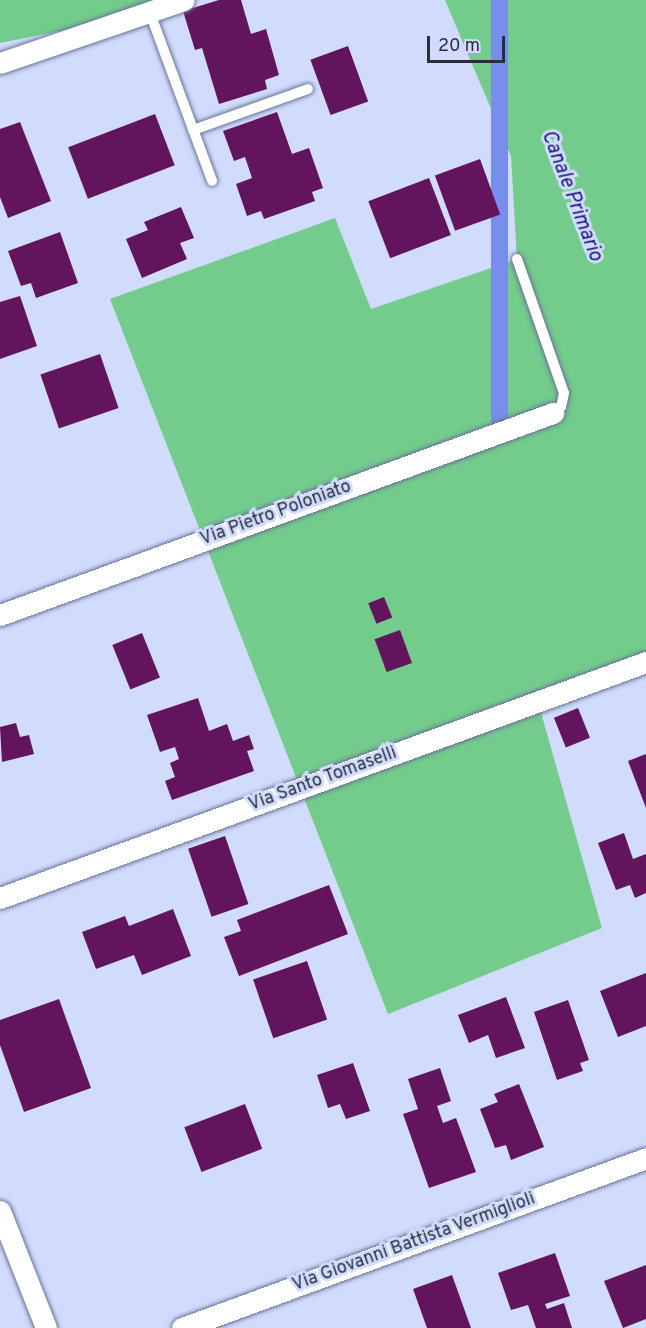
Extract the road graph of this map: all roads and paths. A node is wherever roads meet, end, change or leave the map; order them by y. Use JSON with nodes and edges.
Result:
{"nodes":[{"id":1,"x":184,"y":0,"type":"edge"},
{"id":2,"x":150,"y":13,"type":"junction"},
{"id":3,"x":0,"y":63,"type":"edge"},
{"id":4,"x":308,"y":89,"type":"dead end"},
{"id":5,"x":193,"y":130,"type":"junction"},
{"id":6,"x":212,"y":181,"type":"dead end"},
{"id":7,"x":517,"y":259,"type":"dead end"},
{"id":8,"x":553,"y":413,"type":"joint"},
{"id":9,"x":0,"y":615,"type":"edge"},
{"id":10,"x":646,"y":662,"type":"edge"},
{"id":11,"x":0,"y":898,"type":"edge"},
{"id":12,"x":646,"y":1158,"type":"edge"},
{"id":13,"x":0,"y":1211,"type":"edge"},
{"id":14,"x":38,"y":1326,"type":"edge"},
{"id":15,"x":182,"y":1328,"type":"edge"}],
"edges":[{"from":1,"to":2,"type":"street"},
{"from":2,"to":3,"type":"street"},
{"from":2,"to":5,"type":"lane"},
{"from":4,"to":5,"type":"lane"},
{"from":5,"to":6,"type":"lane"},
{"from":7,"to":8,"type":"lane"},
{"from":8,"to":9,"type":"street","name":"Via Pietro Poloniato"},
{"from":10,"to":11,"type":"street","name":"Via Santo Tomaselli"},
{"from":12,"to":15,"type":"street","name":"Via Giovanni Battista Vermiglioli"},
{"from":13,"to":14,"type":"street"}]}
